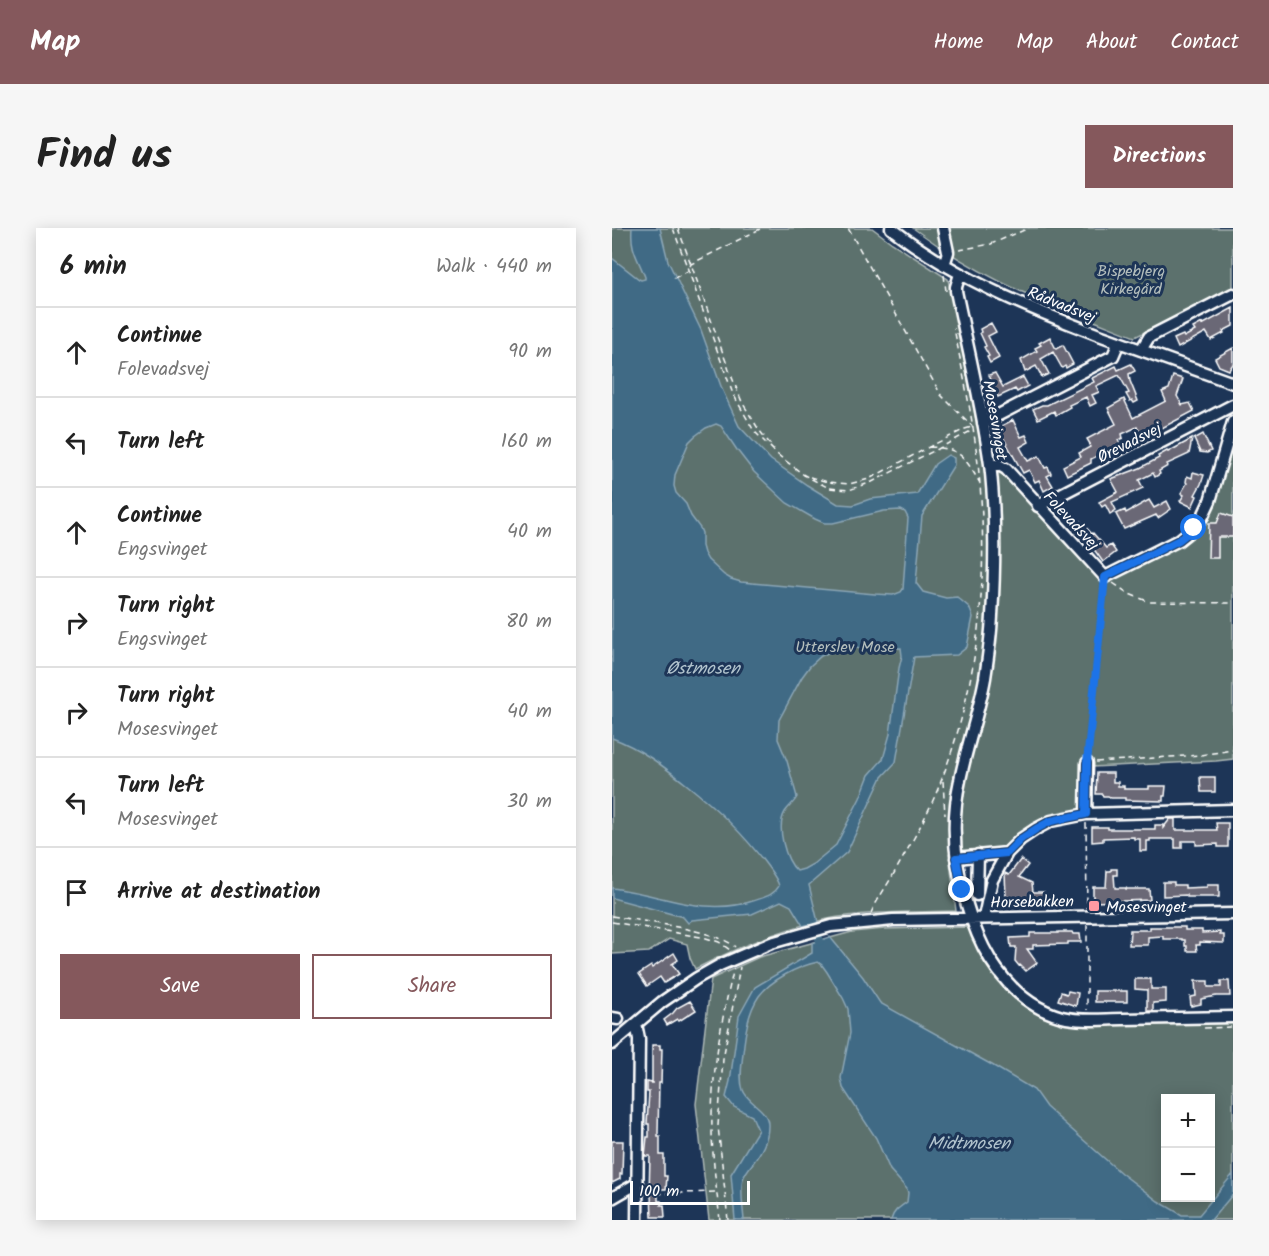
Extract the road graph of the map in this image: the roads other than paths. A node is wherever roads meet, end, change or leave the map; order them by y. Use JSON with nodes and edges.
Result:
{"nodes":[{"id":1,"x":891,"y":228,"type":"edge"},
{"id":2,"x":943,"y":228,"type":"edge"},
{"id":3,"x":944,"y":265,"type":"junction"},
{"id":4,"x":960,"y":274,"type":"junction"},
{"id":5,"x":1233,"y":294,"type":"edge"},
{"id":6,"x":1119,"y":342,"type":"junction"},
{"id":7,"x":1141,"y":350,"type":"junction"},
{"id":8,"x":1233,"y":383,"type":"edge"},
{"id":9,"x":1232,"y":409,"type":"edge"},
{"id":10,"x":1233,"y":422,"type":"edge"},
{"id":11,"x":978,"y":425,"type":"junction"},
{"id":12,"x":990,"y":465,"type":"junction"},
{"id":13,"x":1038,"y":506,"type":"junction"},
{"id":14,"x":1087,"y":763,"type":"road end"},
{"id":15,"x":1233,"y":810,"type":"edge"},
{"id":16,"x":1086,"y":814,"type":"junction"},
{"id":17,"x":1007,"y":853,"type":"junction"},
{"id":18,"x":978,"y":855,"type":"junction"},
{"id":19,"x":956,"y":858,"type":"junction"},
{"id":20,"x":977,"y":895,"type":"dead end"},
{"id":21,"x":1233,"y":914,"type":"edge"},
{"id":22,"x":970,"y":917,"type":"junction"},
{"id":23,"x":984,"y":917,"type":"junction"},
{"id":24,"x":1233,"y":1017,"type":"edge"},
{"id":25,"x":636,"y":1024,"type":"junction"},
{"id":26,"x":612,"y":1044,"type":"edge"},
{"id":27,"x":638,"y":1183,"type":"junction"},
{"id":28,"x":612,"y":1198,"type":"edge"},
{"id":29,"x":637,"y":1220,"type":"edge"}],
"edges":[{"from":1,"to":3,"type":"street","name":"Rådvadsvej"},
{"from":2,"to":3,"type":"street"},
{"from":3,"to":4,"type":"street","name":"Rådvadsvej"},
{"from":4,"to":6,"type":"street","name":"Rådvadsvej"},
{"from":4,"to":11,"type":"street","name":"Mosesvinget"},
{"from":5,"to":7,"type":"street"},
{"from":6,"to":7,"type":"street","name":"Rådvadsvej"},
{"from":6,"to":11,"type":"street"},
{"from":7,"to":8,"type":"street","name":"Rådvadsvej"},
{"from":9,"to":13,"type":"street","name":"Ørevadsvej"},
{"from":10,"to":13,"type":"street","name":"Folevadsvej"},
{"from":11,"to":12,"type":"street","name":"Mosesvinget"},
{"from":12,"to":13,"type":"street","name":"Folevadsvej"},
{"from":12,"to":19,"type":"street","name":"Mosesvinget"},
{"from":14,"to":16,"type":"street"},
{"from":15,"to":16,"type":"street"},
{"from":16,"to":17,"type":"street"},
{"from":17,"to":18,"type":"street"},
{"from":17,"to":23,"type":"street"},
{"from":18,"to":19,"type":"street"},
{"from":18,"to":20,"type":"street"},
{"from":19,"to":22,"type":"street","name":"Mosesvinget"},
{"from":21,"to":23,"type":"street","name":"Horsebakken"},
{"from":22,"to":23,"type":"street","name":"Horsebakken"},
{"from":22,"to":24,"type":"street","name":"Mosesvinget"},
{"from":22,"to":25,"type":"street","name":"Horsebakken"},
{"from":25,"to":26,"type":"street","name":"Horsebakken"},
{"from":25,"to":27,"type":"street"},
{"from":27,"to":28,"type":"street"},
{"from":27,"to":29,"type":"street"}]}
